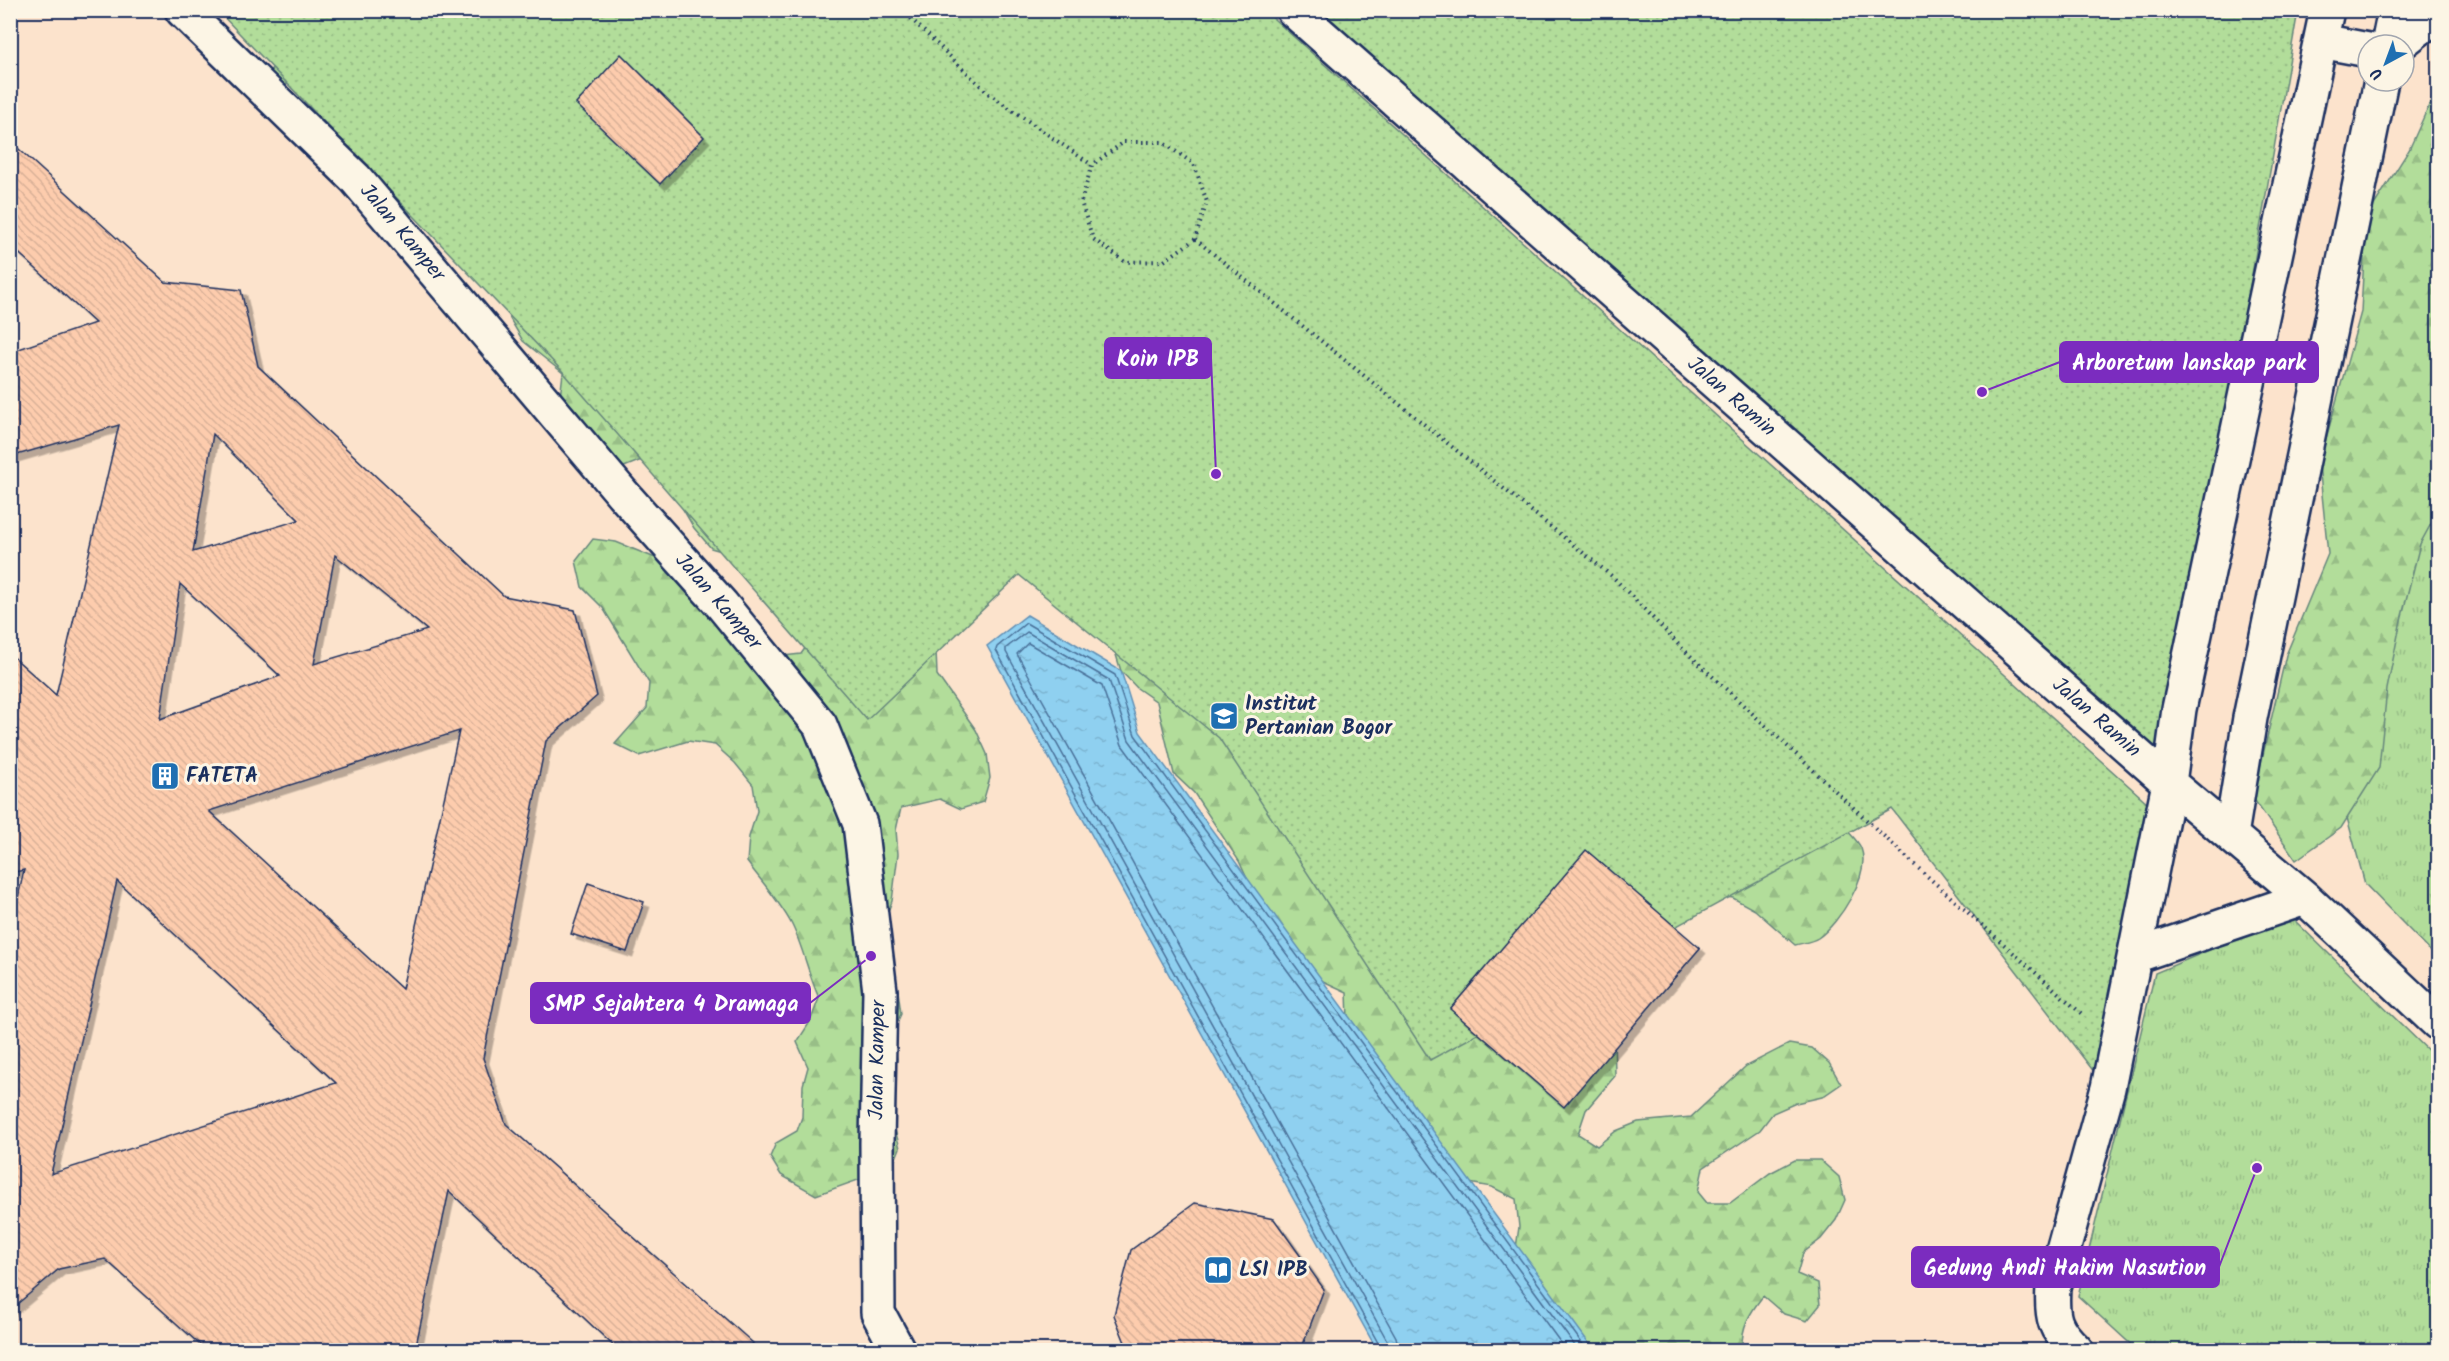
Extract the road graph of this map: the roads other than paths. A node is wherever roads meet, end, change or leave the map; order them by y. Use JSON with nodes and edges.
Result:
{"nodes":[{"id":1,"x":182,"y":10,"type":"edge"},
{"id":2,"x":1293,"y":10,"type":"edge"},
{"id":3,"x":2395,"y":10,"type":"edge"},
{"id":4,"x":2436,"y":10,"type":"edge"},
{"id":5,"x":2324,"y":26,"type":"edge"},
{"id":6,"x":2390,"y":33,"type":"edge"},
{"id":7,"x":2414,"y":33,"type":"edge"},
{"id":8,"x":2356,"y":43,"type":"edge"},
{"id":9,"x":2379,"y":93,"type":"edge"},
{"id":10,"x":2169,"y":783,"type":"junction"},
{"id":11,"x":2230,"y":835,"type":"junction"},
{"id":12,"x":2305,"y":898,"type":"junction"},
{"id":13,"x":2135,"y":956,"type":"junction"},
{"id":14,"x":2439,"y":1023,"type":"edge"},
{"id":15,"x":898,"y":1350,"type":"edge"},
{"id":16,"x":2076,"y":1350,"type":"edge"}],
"edges":[{"from":1,"to":15,"type":"lane","name":"Jalan Kamper"},
{"from":2,"to":10,"type":"lane","name":"Jalan Ramin"},
{"from":3,"to":6,"type":"lane"},
{"from":4,"to":7,"type":"lane"},
{"from":5,"to":8,"type":"lane"},
{"from":5,"to":10,"type":"lane"},
{"from":9,"to":11,"type":"lane"},
{"from":10,"to":11,"type":"lane","name":"Jalan Ramin"},
{"from":10,"to":13,"type":"lane"},
{"from":11,"to":12,"type":"lane","name":"Jalan Ramin"},
{"from":12,"to":13,"type":"lane"},
{"from":12,"to":14,"type":"lane","name":"Jalan Ramin"},
{"from":13,"to":16,"type":"lane"}]}
